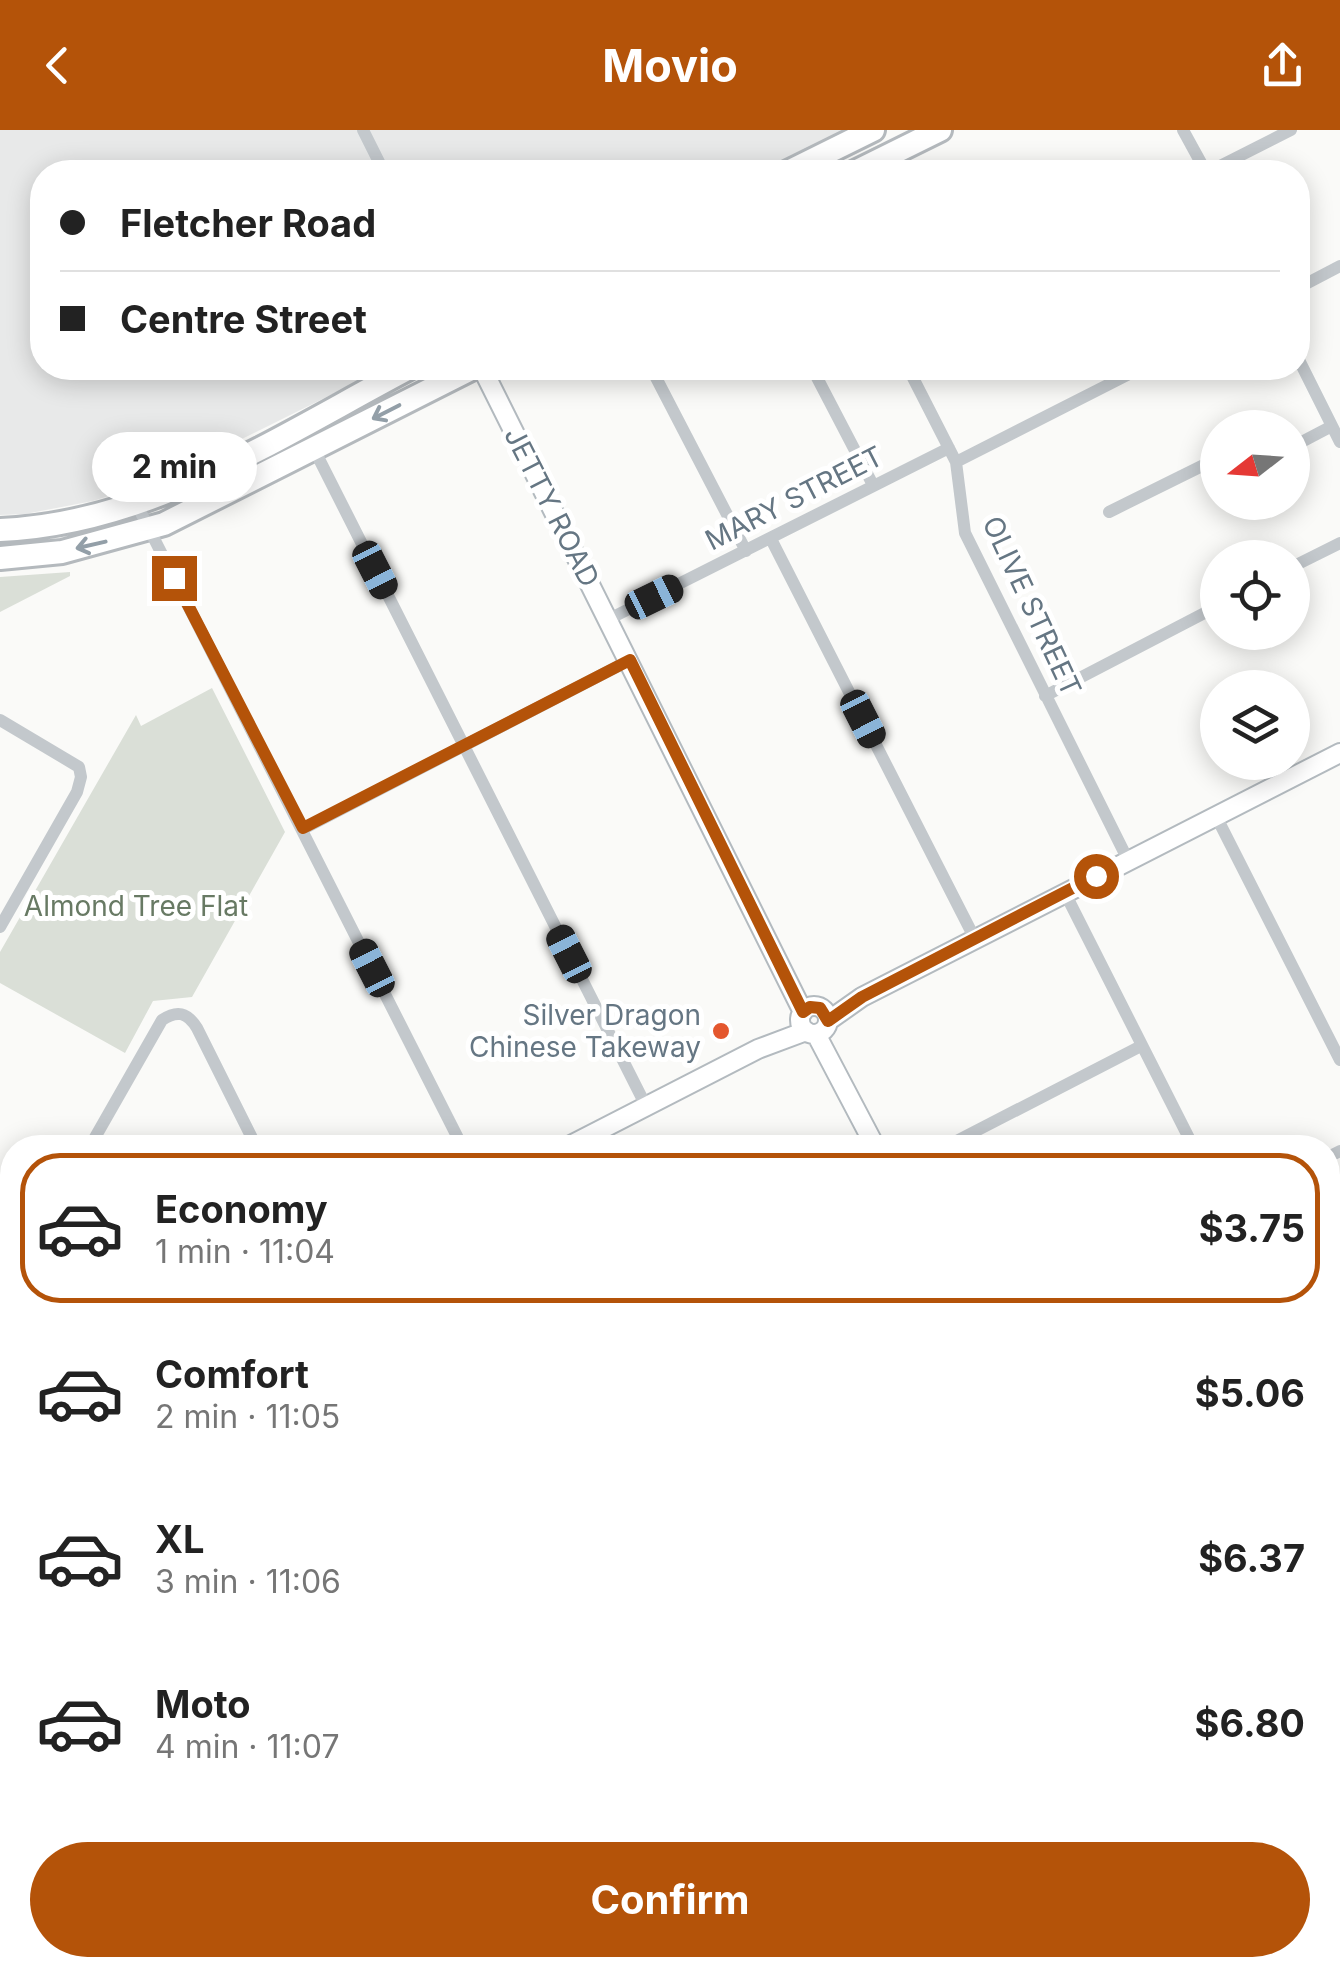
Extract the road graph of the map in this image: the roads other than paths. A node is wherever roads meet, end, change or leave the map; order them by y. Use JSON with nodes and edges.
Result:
{"nodes":[{"id":1,"x":363,"y":130,"type":"edge"},
{"id":2,"x":872,"y":130,"type":"edge"},
{"id":3,"x":940,"y":130,"type":"edge"},
{"id":4,"x":1183,"y":130,"type":"edge"},
{"id":5,"x":1291,"y":130,"type":"edge"},
{"id":6,"x":378,"y":160,"type":"edge"},
{"id":7,"x":812,"y":160,"type":"edge"},
{"id":8,"x":879,"y":160,"type":"edge"},
{"id":9,"x":1200,"y":160,"type":"edge"},
{"id":10,"x":1231,"y":160,"type":"edge"},
{"id":11,"x":1340,"y":266,"type":"edge"},
{"id":12,"x":1310,"y":282,"type":"edge"},
{"id":13,"x":386,"y":380,"type":"edge"},
{"id":14,"x":449,"y":380,"type":"edge"},
{"id":15,"x":488,"y":380,"type":"edge"},
{"id":16,"x":657,"y":380,"type":"edge"},
{"id":17,"x":818,"y":380,"type":"edge"},
{"id":18,"x":914,"y":380,"type":"edge"},
{"id":19,"x":1117,"y":380,"type":"edge"},
{"id":20,"x":1309,"y":380,"type":"edge"},
{"id":21,"x":1332,"y":426,"type":"junction"},
{"id":22,"x":1310,"y":438,"type":"edge"},
{"id":23,"x":1340,"y":442,"type":"edge"},
{"id":24,"x":949,"y":448,"type":"junction"},
{"id":25,"x":314,"y":449,"type":"junction"},
{"id":26,"x":956,"y":462,"type":"junction"},
{"id":27,"x":1200,"y":467,"type":"edge"},
{"id":28,"x":874,"y":485,"type":"junction"},
{"id":29,"x":136,"y":505,"type":"junction"},
{"id":30,"x":1109,"y":512,"type":"dead end"},
{"id":31,"x":148,"y":529,"type":"junction"},
{"id":32,"x":0,"y":530,"type":"edge"},
{"id":33,"x":771,"y":540,"type":"junction"},
{"id":34,"x":1340,"y":543,"type":"edge"},
{"id":35,"x":746,"y":551,"type":"junction"},
{"id":36,"x":0,"y":558,"type":"edge"},
{"id":37,"x":1310,"y":558,"type":"edge"},
{"id":38,"x":1200,"y":615,"type":"edge"},
{"id":39,"x":609,"y":619,"type":"junction"},
{"id":40,"x":630,"y":660,"type":"junction"},
{"id":41,"x":1045,"y":696,"type":"junction"},
{"id":42,"x":0,"y":720,"type":"edge"},
{"id":43,"x":464,"y":746,"type":"junction"},
{"id":44,"x":1340,"y":752,"type":"edge"},
{"id":45,"x":1216,"y":816,"type":"junction"},
{"id":46,"x":303,"y":828,"type":"junction"},
{"id":47,"x":1128,"y":860,"type":"junction"},
{"id":48,"x":1066,"y":892,"type":"junction"},
{"id":49,"x":0,"y":927,"type":"edge"},
{"id":50,"x":975,"y":939,"type":"junction"},
{"id":51,"x":814,"y":1020,"type":"junction"},
{"id":52,"x":1141,"y":1046,"type":"junction"},
{"id":53,"x":1340,"y":1060,"type":"edge"},
{"id":54,"x":646,"y":1106,"type":"junction"},
{"id":55,"x":97,"y":1135,"type":"edge"},
{"id":56,"x":250,"y":1135,"type":"edge"},
{"id":57,"x":456,"y":1135,"type":"edge"},
{"id":58,"x":590,"y":1135,"type":"edge"},
{"id":59,"x":869,"y":1135,"type":"edge"},
{"id":60,"x":968,"y":1135,"type":"edge"},
{"id":61,"x":1187,"y":1135,"type":"edge"}],
"edges":[{"from":1,"to":6,"type":"street"},
{"from":2,"to":7,"type":"highway"},
{"from":3,"to":8,"type":"highway"},
{"from":4,"to":9,"type":"street"},
{"from":5,"to":10,"type":"street"},
{"from":11,"to":12,"type":"street"},
{"from":13,"to":29,"type":"highway"},
{"from":14,"to":25,"type":"highway","one_way":true},
{"from":15,"to":39,"type":"street","name":"JETTY ROAD"},
{"from":16,"to":35,"type":"street"},
{"from":17,"to":28,"type":"street"},
{"from":18,"to":24,"type":"street","name":"OLIVE STREET"},
{"from":19,"to":26,"type":"street"},
{"from":20,"to":21,"type":"street"},
{"from":21,"to":22,"type":"street"},
{"from":21,"to":23,"type":"street"},
{"from":24,"to":26,"type":"street","name":"OLIVE STREET"},
{"from":24,"to":28,"type":"street","name":"MARY STREET"},
{"from":25,"to":31,"type":"highway"},
{"from":25,"to":43,"type":"street"},
{"from":26,"to":41,"type":"street","name":"OLIVE STREET"},
{"from":27,"to":30,"type":"street"},
{"from":28,"to":33,"type":"street","name":"MARY STREET"},
{"from":29,"to":31,"type":"street"},
{"from":29,"to":32,"type":"highway"},
{"from":31,"to":36,"type":"highway","one_way":true},
{"from":31,"to":46,"type":"street"},
{"from":33,"to":35,"type":"street","name":"MARY STREET"},
{"from":33,"to":50,"type":"street"},
{"from":34,"to":37,"type":"street"},
{"from":35,"to":39,"type":"street","name":"MARY STREET"},
{"from":38,"to":41,"type":"street"},
{"from":39,"to":40,"type":"street","name":"JETTY ROAD"},
{"from":40,"to":43,"type":"street"},
{"from":40,"to":51,"type":"street","name":"JETTY ROAD"},
{"from":41,"to":47,"type":"street","name":"OLIVE STREET"},
{"from":42,"to":49,"type":"street"},
{"from":43,"to":46,"type":"street"},
{"from":43,"to":54,"type":"street"},
{"from":44,"to":45,"type":"street"},
{"from":45,"to":47,"type":"street"},
{"from":45,"to":53,"type":"street"},
{"from":46,"to":57,"type":"street"},
{"from":47,"to":48,"type":"street"},
{"from":48,"to":50,"type":"street"},
{"from":48,"to":52,"type":"street"},
{"from":50,"to":51,"type":"street"},
{"from":51,"to":54,"type":"street"},
{"from":51,"to":59,"type":"street","name":"JETTY ROAD"},
{"from":52,"to":60,"type":"street"},
{"from":52,"to":61,"type":"street"},
{"from":54,"to":58,"type":"street"},
{"from":55,"to":56,"type":"street"}]}
